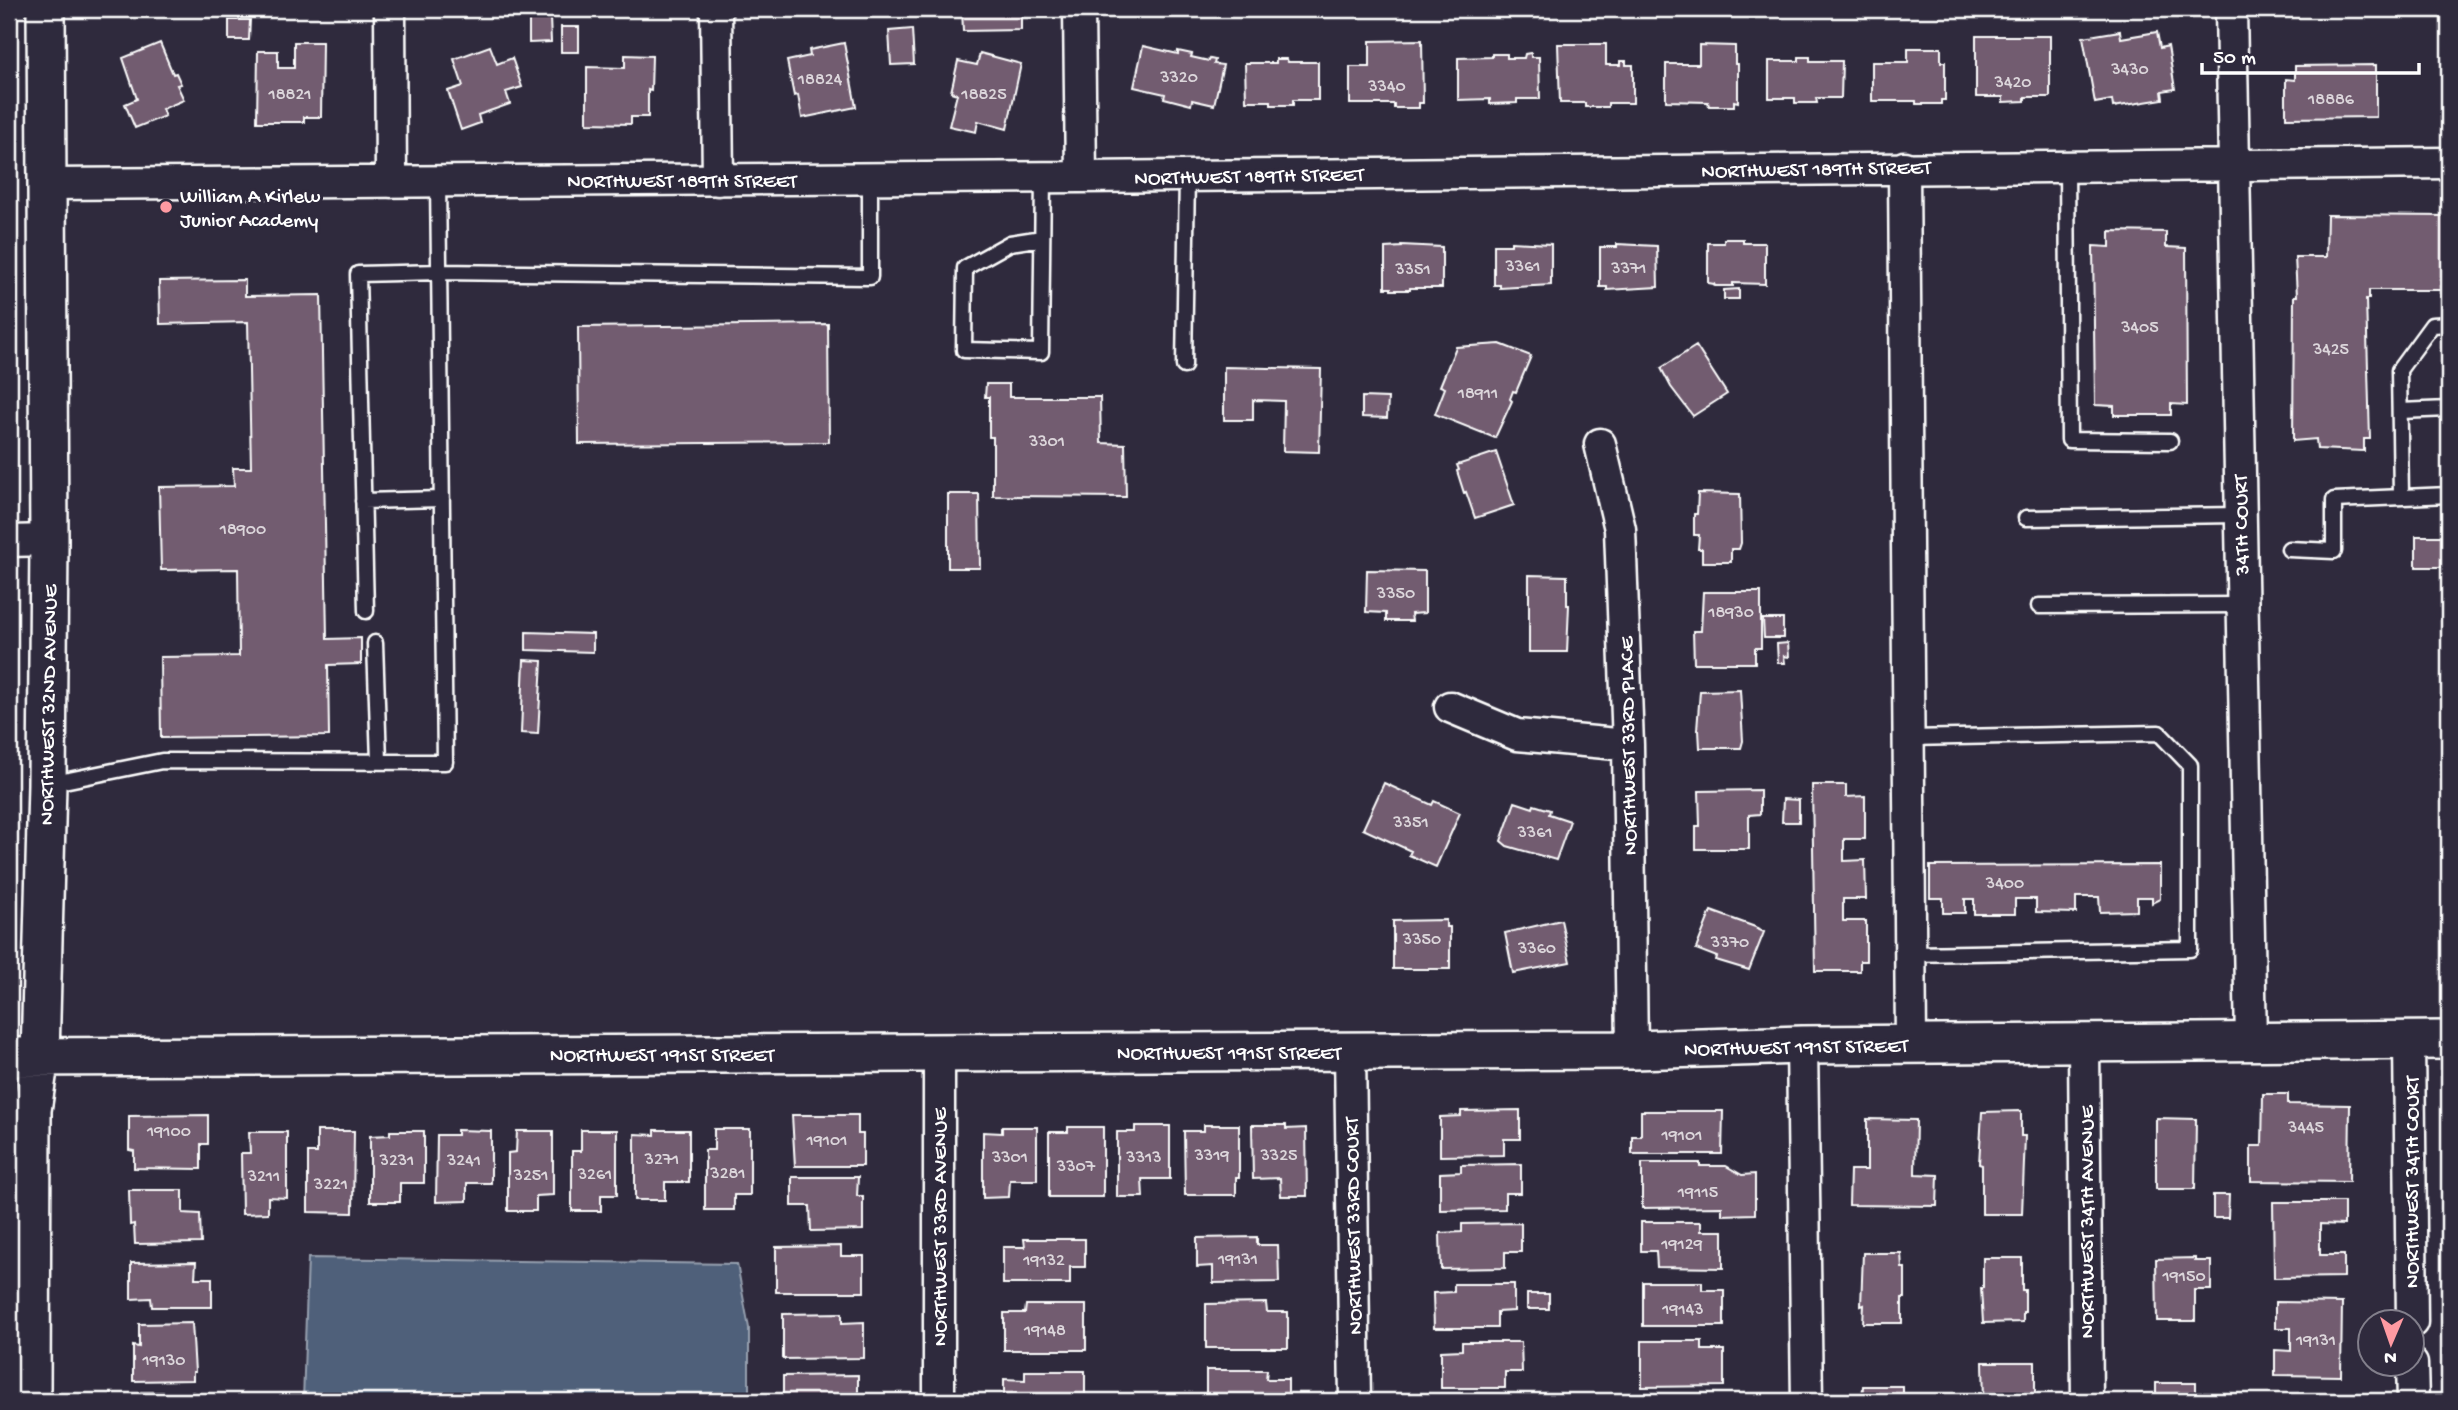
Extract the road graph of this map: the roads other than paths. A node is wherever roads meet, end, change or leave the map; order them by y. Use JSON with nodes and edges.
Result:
{"nodes":[{"id":1,"x":46,"y":9,"type":"edge"},
{"id":2,"x":390,"y":9,"type":"edge"},
{"id":3,"x":716,"y":9,"type":"edge"},
{"id":4,"x":1079,"y":9,"type":"edge"},
{"id":5,"x":2231,"y":9,"type":"edge"},
{"id":6,"x":2233,"y":163,"type":"junction"},
{"id":7,"x":2449,"y":163,"type":"edge"},
{"id":8,"x":2067,"y":165,"type":"junction"},
{"id":9,"x":1904,"y":167,"type":"junction"},
{"id":10,"x":1187,"y":175,"type":"junction"},
{"id":11,"x":1043,"y":177,"type":"junction"},
{"id":12,"x":1081,"y":177,"type":"junction"},
{"id":13,"x":870,"y":179,"type":"junction"},
{"id":14,"x":718,"y":180,"type":"junction"},
{"id":15,"x":439,"y":181,"type":"junction"},
{"id":16,"x":391,"y":182,"type":"junction"},
{"id":17,"x":48,"y":184,"type":"junction"},
{"id":18,"x":1042,"y":238,"type":"junction"},
{"id":19,"x":440,"y":272,"type":"junction"},
{"id":20,"x":2449,"y":324,"type":"edge"},
{"id":21,"x":1184,"y":366,"type":"dead end"},
{"id":22,"x":2449,"y":409,"type":"edge"},
{"id":23,"x":2400,"y":411,"type":"junction"},
{"id":24,"x":2170,"y":441,"type":"dead end"},
{"id":25,"x":1600,"y":444,"type":"dead end"},
{"id":26,"x":2449,"y":495,"type":"edge"},
{"id":27,"x":2401,"y":496,"type":"junction"},
{"id":28,"x":442,"y":499,"type":"junction"},
{"id":29,"x":363,"y":501,"type":"junction"},
{"id":30,"x":2240,"y":515,"type":"junction"},
{"id":31,"x":2026,"y":519,"type":"dead end"},
{"id":32,"x":49,"y":540,"type":"junction"},
{"id":33,"x":9,"y":541,"type":"edge"},
{"id":34,"x":2289,"y":549,"type":"dead end"},
{"id":35,"x":2242,"y":605,"type":"junction"},
{"id":36,"x":2039,"y":606,"type":"dead end"},
{"id":37,"x":366,"y":611,"type":"dead end"},
{"id":38,"x":375,"y":643,"type":"dead end"},
{"id":39,"x":1450,"y":707,"type":"dead end"},
{"id":40,"x":1909,"y":738,"type":"junction"},
{"id":41,"x":1628,"y":745,"type":"junction"},
{"id":42,"x":379,"y":761,"type":"junction"},
{"id":43,"x":47,"y":784,"type":"junction"},
{"id":44,"x":1911,"y":954,"type":"junction"},
{"id":45,"x":2251,"y":1041,"type":"junction"},
{"id":46,"x":2409,"y":1041,"type":"junction"},
{"id":47,"x":2449,"y":1041,"type":"edge"},
{"id":48,"x":2084,"y":1043,"type":"junction"},
{"id":49,"x":1911,"y":1044,"type":"junction"},
{"id":50,"x":1802,"y":1045,"type":"junction"},
{"id":51,"x":1632,"y":1050,"type":"junction"},
{"id":52,"x":1350,"y":1051,"type":"junction"},
{"id":53,"x":939,"y":1053,"type":"junction"},
{"id":54,"x":24,"y":1057,"type":"edge"},
{"id":55,"x":2412,"y":1308,"type":"edge"},
{"id":56,"x":2412,"y":1378,"type":"edge"},
{"id":57,"x":31,"y":1401,"type":"edge"},
{"id":58,"x":940,"y":1401,"type":"edge"},
{"id":59,"x":1355,"y":1401,"type":"edge"},
{"id":60,"x":1807,"y":1401,"type":"edge"},
{"id":61,"x":2087,"y":1401,"type":"edge"},
{"id":62,"x":2413,"y":1401,"type":"edge"}],
"edges":[{"from":1,"to":17,"type":"street","name":"NORTHWEST 32ND AVENUE"},
{"from":2,"to":16,"type":"street"},
{"from":3,"to":14,"type":"street"},
{"from":4,"to":12,"type":"street"},
{"from":5,"to":6,"type":"street","name":"34TH COURT"},
{"from":6,"to":7,"type":"street","name":"NORTHWEST 189TH STREET"},
{"from":6,"to":8,"type":"street","name":"NORTHWEST 189TH STREET"},
{"from":6,"to":30,"type":"street","name":"34TH COURT"},
{"from":8,"to":9,"type":"street","name":"NORTHWEST 189TH STREET"},
{"from":8,"to":24,"type":"lane"},
{"from":9,"to":10,"type":"street","name":"NORTHWEST 189TH STREET"},
{"from":9,"to":40,"type":"street"},
{"from":10,"to":12,"type":"street","name":"NORTHWEST 189TH STREET"},
{"from":10,"to":21,"type":"lane"},
{"from":11,"to":12,"type":"street","name":"NORTHWEST 189TH STREET"},
{"from":11,"to":13,"type":"street","name":"NORTHWEST 189TH STREET"},
{"from":11,"to":18,"type":"lane"},
{"from":13,"to":14,"type":"street","name":"NORTHWEST 189TH STREET"},
{"from":13,"to":19,"type":"lane"},
{"from":14,"to":15,"type":"street","name":"NORTHWEST 189TH STREET"},
{"from":15,"to":16,"type":"street","name":"NORTHWEST 189TH STREET"},
{"from":15,"to":19,"type":"lane"},
{"from":16,"to":17,"type":"street","name":"NORTHWEST 189TH STREET"},
{"from":17,"to":32,"type":"street","name":"NORTHWEST 32ND AVENUE"},
{"from":18,"to":18,"type":"lane"},
{"from":19,"to":28,"type":"lane"},
{"from":19,"to":29,"type":"lane"},
{"from":20,"to":23,"type":"lane"},
{"from":22,"to":23,"type":"lane"},
{"from":23,"to":27,"type":"lane"},
{"from":25,"to":41,"type":"street","name":"NORTHWEST 33RD PLACE"},
{"from":26,"to":27,"type":"lane"},
{"from":27,"to":34,"type":"lane"},
{"from":28,"to":29,"type":"lane"},
{"from":28,"to":42,"type":"lane"},
{"from":29,"to":37,"type":"lane"},
{"from":30,"to":31,"type":"lane"},
{"from":30,"to":35,"type":"street","name":"34TH COURT"},
{"from":32,"to":33,"type":"street"},
{"from":32,"to":43,"type":"street","name":"NORTHWEST 32ND AVENUE"},
{"from":35,"to":36,"type":"lane"},
{"from":35,"to":45,"type":"street","name":"34TH COURT"},
{"from":38,"to":42,"type":"lane"},
{"from":39,"to":41,"type":"street"},
{"from":40,"to":44,"type":"street"},
{"from":40,"to":44,"type":"lane"},
{"from":41,"to":51,"type":"street","name":"NORTHWEST 33RD PLACE"},
{"from":42,"to":43,"type":"lane"},
{"from":43,"to":54,"type":"street","name":"NORTHWEST 32ND AVENUE"},
{"from":44,"to":49,"type":"street"},
{"from":45,"to":46,"type":"street","name":"NORTHWEST 191ST STREET"},
{"from":45,"to":48,"type":"street","name":"NORTHWEST 191ST STREET"},
{"from":46,"to":47,"type":"street","name":"NORTHWEST 191ST STREET"},
{"from":46,"to":55,"type":"street","name":"NORTHWEST 34TH COURT"},
{"from":48,"to":49,"type":"street","name":"NORTHWEST 191ST STREET"},
{"from":48,"to":61,"type":"street","name":"NORTHWEST 34TH AVENUE"},
{"from":49,"to":50,"type":"street","name":"NORTHWEST 191ST STREET"},
{"from":50,"to":51,"type":"street","name":"NORTHWEST 191ST STREET"},
{"from":50,"to":60,"type":"street"},
{"from":51,"to":52,"type":"street","name":"NORTHWEST 191ST STREET"},
{"from":52,"to":53,"type":"street","name":"NORTHWEST 191ST STREET"},
{"from":52,"to":59,"type":"street","name":"NORTHWEST 33RD COURT"},
{"from":53,"to":54,"type":"street","name":"NORTHWEST 191ST STREET"},
{"from":53,"to":58,"type":"street","name":"NORTHWEST 33RD AVENUE"},
{"from":54,"to":57,"type":"street","name":"NORTHWEST 32ND AVENUE"},
{"from":56,"to":62,"type":"street"}]}
